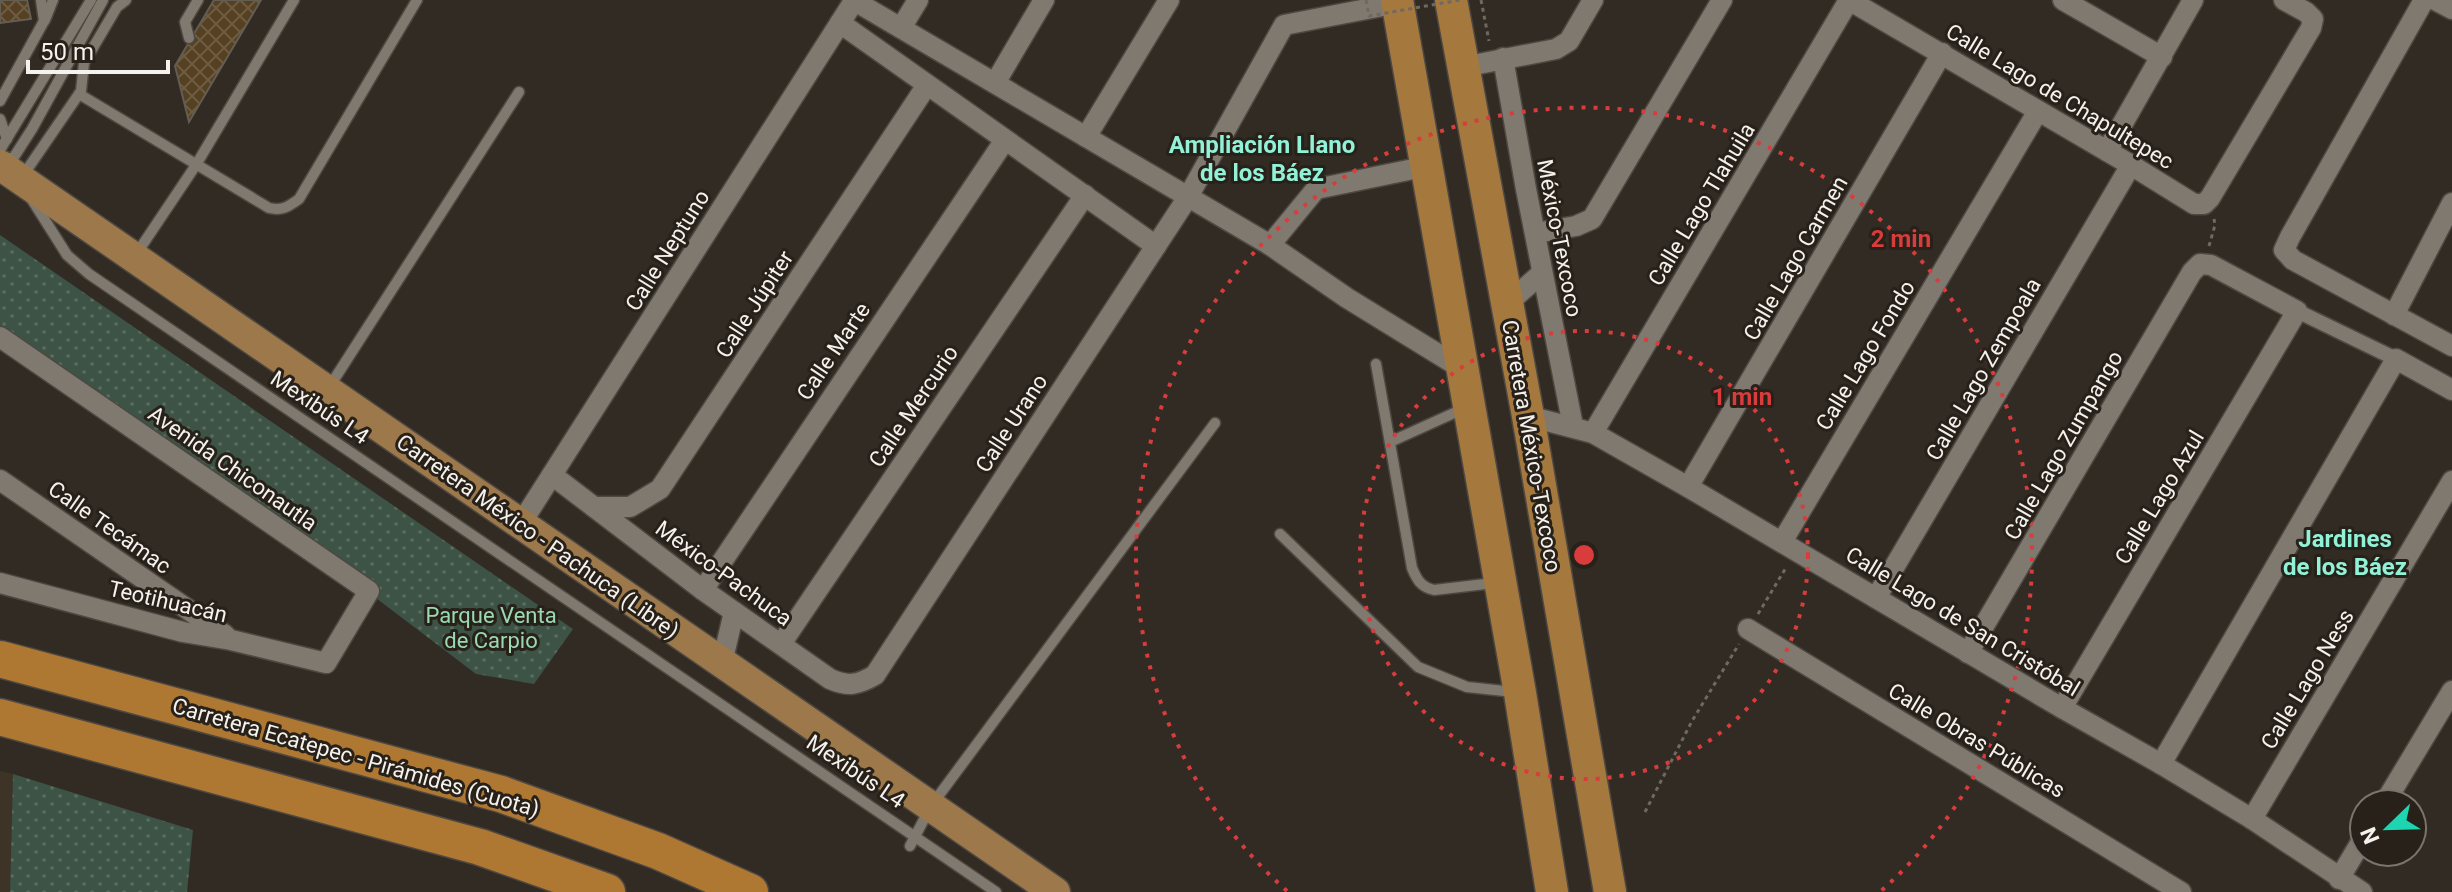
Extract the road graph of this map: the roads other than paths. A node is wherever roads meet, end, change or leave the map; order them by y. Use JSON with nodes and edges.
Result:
{"nodes":[{"id":1,"x":41,"y":0,"type":"edge"},
{"id":2,"x":53,"y":0,"type":"edge"},
{"id":3,"x":91,"y":0,"type":"edge"},
{"id":4,"x":103,"y":0,"type":"edge"},
{"id":5,"x":126,"y":0,"type":"edge"},
{"id":6,"x":198,"y":0,"type":"edge"},
{"id":7,"x":294,"y":0,"type":"edge"},
{"id":8,"x":417,"y":0,"type":"edge"},
{"id":9,"x":854,"y":0,"type":"edge"},
{"id":10,"x":918,"y":0,"type":"edge"},
{"id":11,"x":1044,"y":0,"type":"edge"},
{"id":12,"x":1169,"y":0,"type":"edge"},
{"id":13,"x":1451,"y":0,"type":"edge"},
{"id":14,"x":1593,"y":0,"type":"edge"},
{"id":15,"x":1722,"y":0,"type":"edge"},
{"id":16,"x":1849,"y":0,"type":"edge"},
{"id":17,"x":2063,"y":0,"type":"edge"},
{"id":18,"x":2193,"y":0,"type":"edge"},
{"id":19,"x":2284,"y":0,"type":"edge"},
{"id":20,"x":2424,"y":0,"type":"edge"},
{"id":21,"x":2435,"y":0,"type":"edge"},
{"id":22,"x":1398,"y":1,"type":"edge"},
{"id":23,"x":2452,"y":9,"type":"edge"},
{"id":24,"x":44,"y":21,"type":"junction"},
{"id":25,"x":840,"y":23,"type":"junction"},
{"id":26,"x":901,"y":28,"type":"junction"},
{"id":27,"x":189,"y":38,"type":"dead end"},
{"id":28,"x":1942,"y":53,"type":"junction"},
{"id":29,"x":2162,"y":57,"type":"junction"},
{"id":30,"x":1486,"y":62,"type":"junction"},
{"id":31,"x":995,"y":83,"type":"junction"},
{"id":32,"x":927,"y":85,"type":"junction"},
{"id":33,"x":519,"y":92,"type":"dead end"},
{"id":34,"x":79,"y":94,"type":"junction"},
{"id":35,"x":0,"y":101,"type":"edge"},
{"id":36,"x":2038,"y":111,"type":"junction"},
{"id":37,"x":0,"y":119,"type":"edge"},
{"id":38,"x":1086,"y":137,"type":"junction"},
{"id":39,"x":1005,"y":140,"type":"junction"},
{"id":40,"x":2107,"y":151,"type":"junction"},
{"id":41,"x":5,"y":160,"type":"edge"},
{"id":42,"x":196,"y":165,"type":"junction"},
{"id":43,"x":2131,"y":165,"type":"junction"},
{"id":44,"x":1428,"y":166,"type":"junction"},
{"id":45,"x":1526,"y":189,"type":"junction"},
{"id":46,"x":1085,"y":195,"type":"junction"},
{"id":47,"x":1188,"y":197,"type":"junction"},
{"id":48,"x":1487,"y":199,"type":"junction"},
{"id":49,"x":2452,"y":203,"type":"edge"},
{"id":50,"x":1536,"y":233,"type":"junction"},
{"id":51,"x":1270,"y":245,"type":"junction"},
{"id":52,"x":1156,"y":246,"type":"junction"},
{"id":53,"x":134,"y":258,"type":"junction"},
{"id":54,"x":1542,"y":273,"type":"junction"},
{"id":55,"x":1507,"y":304,"type":"junction"},
{"id":56,"x":2297,"y":311,"type":"junction"},
{"id":57,"x":2394,"y":315,"type":"junction"},
{"id":58,"x":1,"y":340,"type":"edge"},
{"id":59,"x":2452,"y":346,"type":"edge"},
{"id":60,"x":2396,"y":359,"type":"junction"},
{"id":61,"x":1376,"y":364,"type":"dead end"},
{"id":62,"x":1464,"y":370,"type":"junction"},
{"id":63,"x":2452,"y":390,"type":"edge"},
{"id":64,"x":327,"y":391,"type":"junction"},
{"id":65,"x":1470,"y":406,"type":"junction"},
{"id":66,"x":1528,"y":416,"type":"junction"},
{"id":67,"x":1215,"y":423,"type":"dead end"},
{"id":68,"x":1573,"y":426,"type":"junction"},
{"id":69,"x":1593,"y":433,"type":"junction"},
{"id":70,"x":1390,"y":442,"type":"junction"},
{"id":71,"x":552,"y":475,"type":"junction"},
{"id":72,"x":0,"y":480,"type":"edge"},
{"id":73,"x":2452,"y":481,"type":"edge"},
{"id":74,"x":1688,"y":487,"type":"junction"},
{"id":75,"x":594,"y":507,"type":"junction"},
{"id":76,"x":520,"y":525,"type":"junction"},
{"id":77,"x":1280,"y":534,"type":"dead end"},
{"id":78,"x":1789,"y":546,"type":"junction"},
{"id":79,"x":1501,"y":582,"type":"junction"},
{"id":80,"x":0,"y":583,"type":"edge"},
{"id":81,"x":703,"y":590,"type":"junction"},
{"id":82,"x":1876,"y":598,"type":"junction"},
{"id":83,"x":734,"y":612,"type":"junction"},
{"id":84,"x":1748,"y":629,"type":"road end"},
{"id":85,"x":231,"y":640,"type":"junction"},
{"id":86,"x":781,"y":644,"type":"junction"},
{"id":87,"x":1968,"y":653,"type":"junction"},
{"id":88,"x":0,"y":659,"type":"edge"},
{"id":89,"x":326,"y":663,"type":"joint"},
{"id":90,"x":722,"y":663,"type":"junction"},
{"id":91,"x":875,"y":675,"type":"joint"},
{"id":92,"x":2452,"y":691,"type":"edge"},
{"id":93,"x":1520,"y":693,"type":"junction"},
{"id":94,"x":2062,"y":708,"type":"junction"},
{"id":95,"x":0,"y":717,"type":"edge"},
{"id":96,"x":2161,"y":764,"type":"junction"},
{"id":97,"x":2394,"y":788,"type":"edge"},
{"id":98,"x":931,"y":806,"type":"junction"},
{"id":99,"x":2252,"y":819,"type":"junction"},
{"id":100,"x":916,"y":835,"type":"junction"},
{"id":101,"x":910,"y":846,"type":"dead end"},
{"id":102,"x":2348,"y":864,"type":"edge"},
{"id":103,"x":2339,"y":879,"type":"junction"},
{"id":104,"x":607,"y":892,"type":"edge"},
{"id":105,"x":750,"y":892,"type":"edge"},
{"id":106,"x":996,"y":892,"type":"edge"},
{"id":107,"x":1055,"y":892,"type":"edge"},
{"id":108,"x":1552,"y":892,"type":"edge"},
{"id":109,"x":1610,"y":892,"type":"edge"},
{"id":110,"x":2181,"y":892,"type":"edge"},
{"id":111,"x":2362,"y":892,"type":"edge"}],
"edges":[{"from":1,"to":24,"type":"lane"},
{"from":2,"to":24,"type":"lane"},
{"from":3,"to":41,"type":"lane"},
{"from":4,"to":41,"type":"lane"},
{"from":5,"to":34,"type":"lane"},
{"from":6,"to":27,"type":"lane"},
{"from":7,"to":42,"type":"lane"},
{"from":8,"to":42,"type":"lane"},
{"from":9,"to":25,"type":"street","name":"Calle Neptuno"},
{"from":9,"to":26,"type":"street"},
{"from":10,"to":26,"type":"street"},
{"from":11,"to":31,"type":"street"},
{"from":12,"to":38,"type":"street"},
{"from":13,"to":30,"type":"highway","name":"Carretera México-Texcoco"},
{"from":14,"to":30,"type":"street"},
{"from":15,"to":50,"type":"street"},
{"from":16,"to":28,"type":"street","name":"Calle Lago de Chapultepec"},
{"from":16,"to":69,"type":"street","name":"Calle Lago Tlahuila"},
{"from":17,"to":29,"type":"street"},
{"from":18,"to":29,"type":"street"},
{"from":19,"to":43,"type":"street","name":"Calle Lago de Chapultepec"},
{"from":20,"to":57,"type":"street"},
{"from":21,"to":23,"type":"street"},
{"from":22,"to":44,"type":"highway"},
{"from":22,"to":47,"type":"street","name":"Calle Urano"},
{"from":24,"to":35,"type":"lane"},
{"from":25,"to":32,"type":"street"},
{"from":25,"to":71,"type":"street","name":"Calle Neptuno"},
{"from":26,"to":31,"type":"street"},
{"from":28,"to":36,"type":"street","name":"Calle Lago de Chapultepec"},
{"from":28,"to":74,"type":"street","name":"Calle Lago Carmen"},
{"from":29,"to":40,"type":"street"},
{"from":30,"to":45,"type":"street","name":"México-Texcoco"},
{"from":30,"to":48,"type":"highway","name":"Carretera México-Texcoco"},
{"from":31,"to":38,"type":"street"},
{"from":32,"to":39,"type":"street"},
{"from":32,"to":75,"type":"street","name":"Calle Júpiter"},
{"from":33,"to":64,"type":"lane"},
{"from":34,"to":41,"type":"lane"},
{"from":34,"to":42,"type":"lane"},
{"from":36,"to":40,"type":"street","name":"Calle Lago de Chapultepec"},
{"from":36,"to":78,"type":"street","name":"Calle Lago Fondo"},
{"from":37,"to":41,"type":"lane"},
{"from":38,"to":47,"type":"street"},
{"from":39,"to":46,"type":"street"},
{"from":39,"to":81,"type":"street","name":"Calle Marte"},
{"from":40,"to":43,"type":"street","name":"Calle Lago de Chapultepec"},
{"from":41,"to":53,"type":"main road","name":"Carretera México - Pachuca (Libre)"},
{"from":41,"to":100,"type":"lane","name":"Mexibús L4"},
{"from":42,"to":53,"type":"lane"},
{"from":43,"to":82,"type":"street","name":"Calle Lago Zempoala"},
{"from":44,"to":51,"type":"street"},
{"from":44,"to":62,"type":"highway"},
{"from":45,"to":48,"type":"street"},
{"from":45,"to":50,"type":"street","name":"México-Texcoco"},
{"from":46,"to":52,"type":"street"},
{"from":46,"to":86,"type":"street","name":"Calle Mercurio"},
{"from":47,"to":51,"type":"street"},
{"from":47,"to":52,"type":"street","name":"Calle Urano"},
{"from":48,"to":55,"type":"highway","name":"Carretera México-Texcoco"},
{"from":49,"to":57,"type":"street"},
{"from":50,"to":54,"type":"street","name":"México-Texcoco"},
{"from":51,"to":62,"type":"street"},
{"from":52,"to":91,"type":"street","name":"Calle Urano"},
{"from":53,"to":64,"type":"main road","name":"Carretera México - Pachuca (Libre)"},
{"from":54,"to":55,"type":"street"},
{"from":54,"to":68,"type":"street","name":"México-Texcoco"},
{"from":55,"to":66,"type":"highway","name":"Carretera México-Texcoco"},
{"from":56,"to":60,"type":"street"},
{"from":56,"to":87,"type":"street","name":"Calle Lago Zumpango"},
{"from":56,"to":94,"type":"street","name":"Calle Lago Azul"},
{"from":57,"to":59,"type":"street"},
{"from":58,"to":89,"type":"street","name":"Avenida Chiconautla"},
{"from":60,"to":63,"type":"street"},
{"from":60,"to":96,"type":"street"},
{"from":61,"to":70,"type":"lane"},
{"from":62,"to":65,"type":"highway"},
{"from":64,"to":76,"type":"main road","name":"Carretera México - Pachuca (Libre)"},
{"from":65,"to":70,"type":"lane"},
{"from":65,"to":79,"type":"highway"},
{"from":66,"to":68,"type":"street","name":"Calle Lago de San Cristóbal"},
{"from":66,"to":109,"type":"highway","name":"Carretera México-Texcoco"},
{"from":67,"to":98,"type":"lane"},
{"from":68,"to":69,"type":"street","name":"Calle Lago de San Cristóbal"},
{"from":69,"to":74,"type":"street","name":"Calle Lago de San Cristóbal"},
{"from":70,"to":79,"type":"lane"},
{"from":71,"to":75,"type":"street","name":"México-Pachuca"},
{"from":71,"to":76,"type":"street","name":"Calle Neptuno"},
{"from":72,"to":85,"type":"street","name":"Calle Tecámac"},
{"from":73,"to":99,"type":"street","name":"Calle Lago Ness"},
{"from":74,"to":78,"type":"street","name":"Calle Lago de San Cristóbal"},
{"from":75,"to":81,"type":"street","name":"México-Pachuca"},
{"from":76,"to":90,"type":"main road","name":"Carretera México - Pachuca (Libre)"},
{"from":77,"to":93,"type":"lane"},
{"from":78,"to":82,"type":"street","name":"Calle Lago de San Cristóbal"},
{"from":79,"to":93,"type":"highway"},
{"from":80,"to":85,"type":"street","name":"Teotihuacán"},
{"from":81,"to":83,"type":"street","name":"México-Pachuca"},
{"from":82,"to":87,"type":"street","name":"Calle Lago de San Cristóbal"},
{"from":83,"to":86,"type":"street","name":"México-Pachuca"},
{"from":83,"to":90,"type":"street"},
{"from":84,"to":110,"type":"street","name":"Calle Obras Públicas"},
{"from":85,"to":89,"type":"street","name":"Teotihuacán"},
{"from":86,"to":91,"type":"street","name":"México-Pachuca"},
{"from":87,"to":94,"type":"street","name":"Calle Lago de San Cristóbal"},
{"from":88,"to":105,"type":"highway","name":"Carretera Ecatepec - Pirámides (Cuota)"},
{"from":90,"to":98,"type":"main road","name":"Carretera México - Pachuca (Libre)"},
{"from":92,"to":97,"type":"street"},
{"from":93,"to":108,"type":"highway"},
{"from":94,"to":96,"type":"street","name":"Calle Lago de San Cristóbal"},
{"from":95,"to":104,"type":"highway"},
{"from":96,"to":99,"type":"street","name":"Calle Lago de San Cristóbal"},
{"from":98,"to":100,"type":"lane"},
{"from":98,"to":107,"type":"main road","name":"Carretera México - Pachuca (Libre)"},
{"from":99,"to":103,"type":"street","name":"Calle Lago de San Cristóbal"},
{"from":100,"to":101,"type":"lane"},
{"from":100,"to":106,"type":"lane","name":"Mexibús L4"},
{"from":102,"to":103,"type":"street"},
{"from":103,"to":111,"type":"street","name":"Calle Lago de San Cristóbal"}]}
